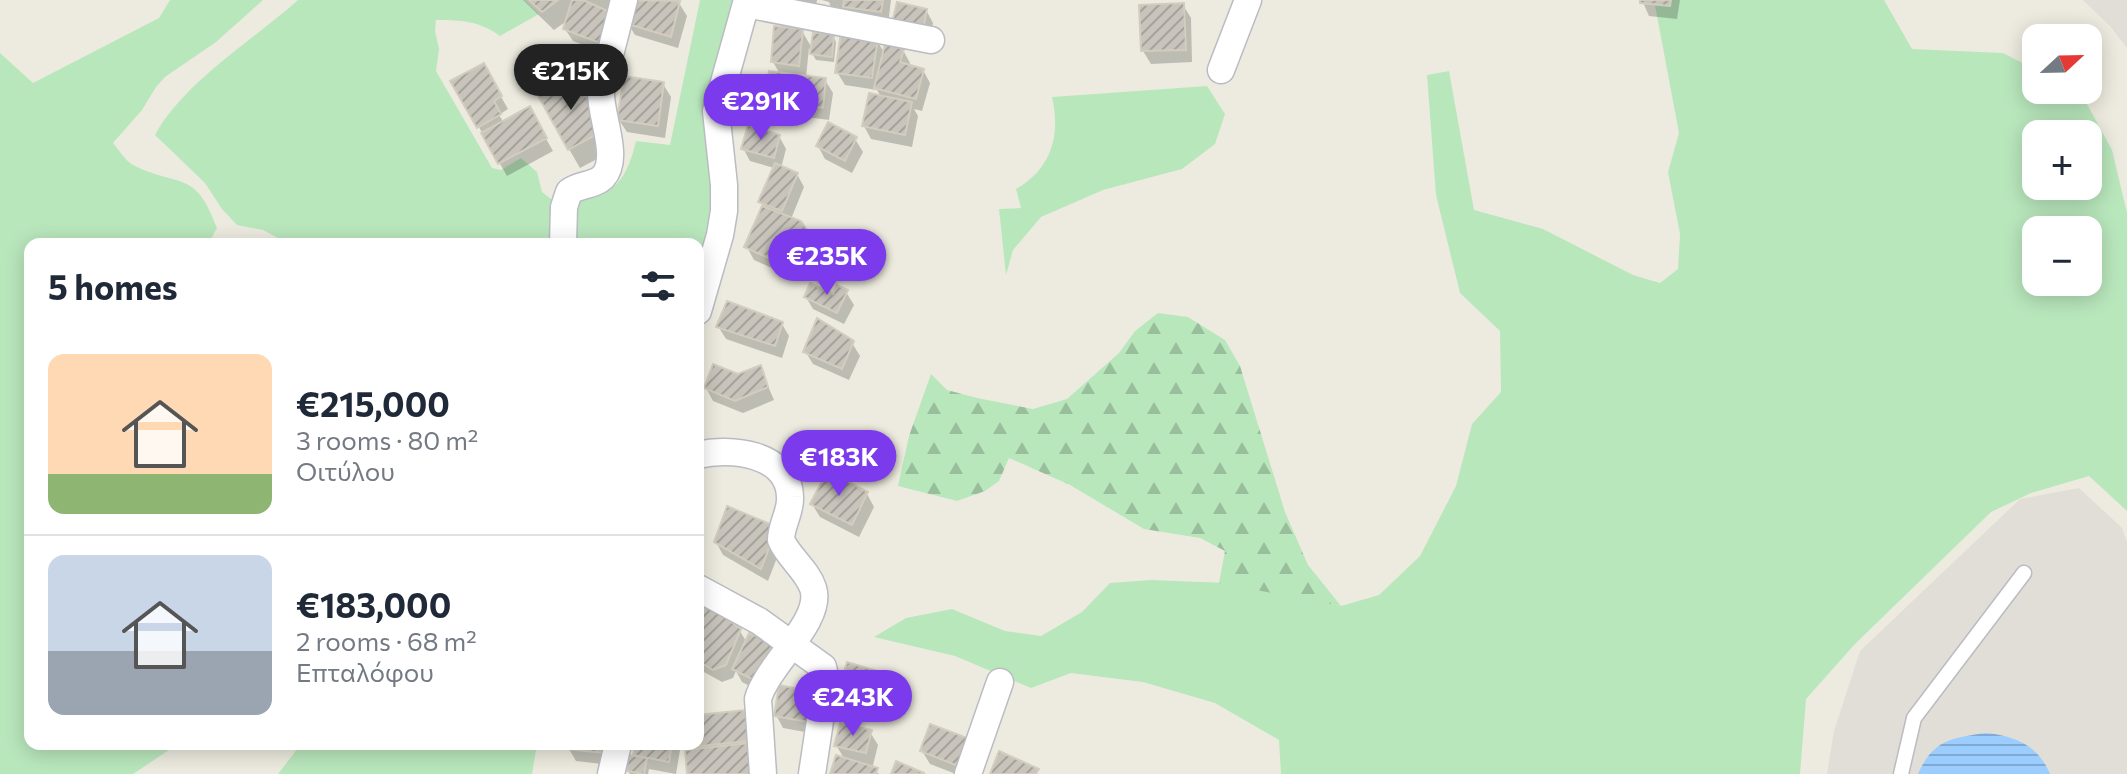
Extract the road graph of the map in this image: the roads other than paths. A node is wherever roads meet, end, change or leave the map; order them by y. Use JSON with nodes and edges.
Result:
{"nodes":[{"id":1,"x":624,"y":0,"type":"edge"},
{"id":2,"x":1248,"y":0,"type":"edge"},
{"id":3,"x":747,"y":2,"type":"edge"},
{"id":4,"x":931,"y":40,"type":"dead end"},
{"id":5,"x":1221,"y":70,"type":"dead end"},
{"id":6,"x":563,"y":238,"type":"edge"},
{"id":7,"x":704,"y":290,"type":"edge"},
{"id":8,"x":704,"y":454,"type":"edge"},
{"id":9,"x":2024,"y":573,"type":"dead end"},
{"id":10,"x":704,"y":591,"type":"edge"},
{"id":11,"x":792,"y":643,"type":"junction"},
{"id":12,"x":1000,"y":682,"type":"dead end"},
{"id":13,"x":617,"y":750,"type":"edge"},
{"id":14,"x":611,"y":774,"type":"edge"},
{"id":15,"x":763,"y":774,"type":"edge"},
{"id":16,"x":812,"y":774,"type":"edge"},
{"id":17,"x":968,"y":774,"type":"edge"},
{"id":18,"x":1901,"y":774,"type":"edge"}],
"edges":[{"from":1,"to":6,"type":"street"},
{"from":2,"to":5,"type":"street"},
{"from":3,"to":4,"type":"street"},
{"from":3,"to":7,"type":"street"},
{"from":8,"to":11,"type":"street"},
{"from":9,"to":18,"type":"lane"},
{"from":10,"to":11,"type":"street"},
{"from":11,"to":15,"type":"street"},
{"from":11,"to":16,"type":"street"},
{"from":12,"to":17,"type":"street"},
{"from":13,"to":14,"type":"street"}]}
